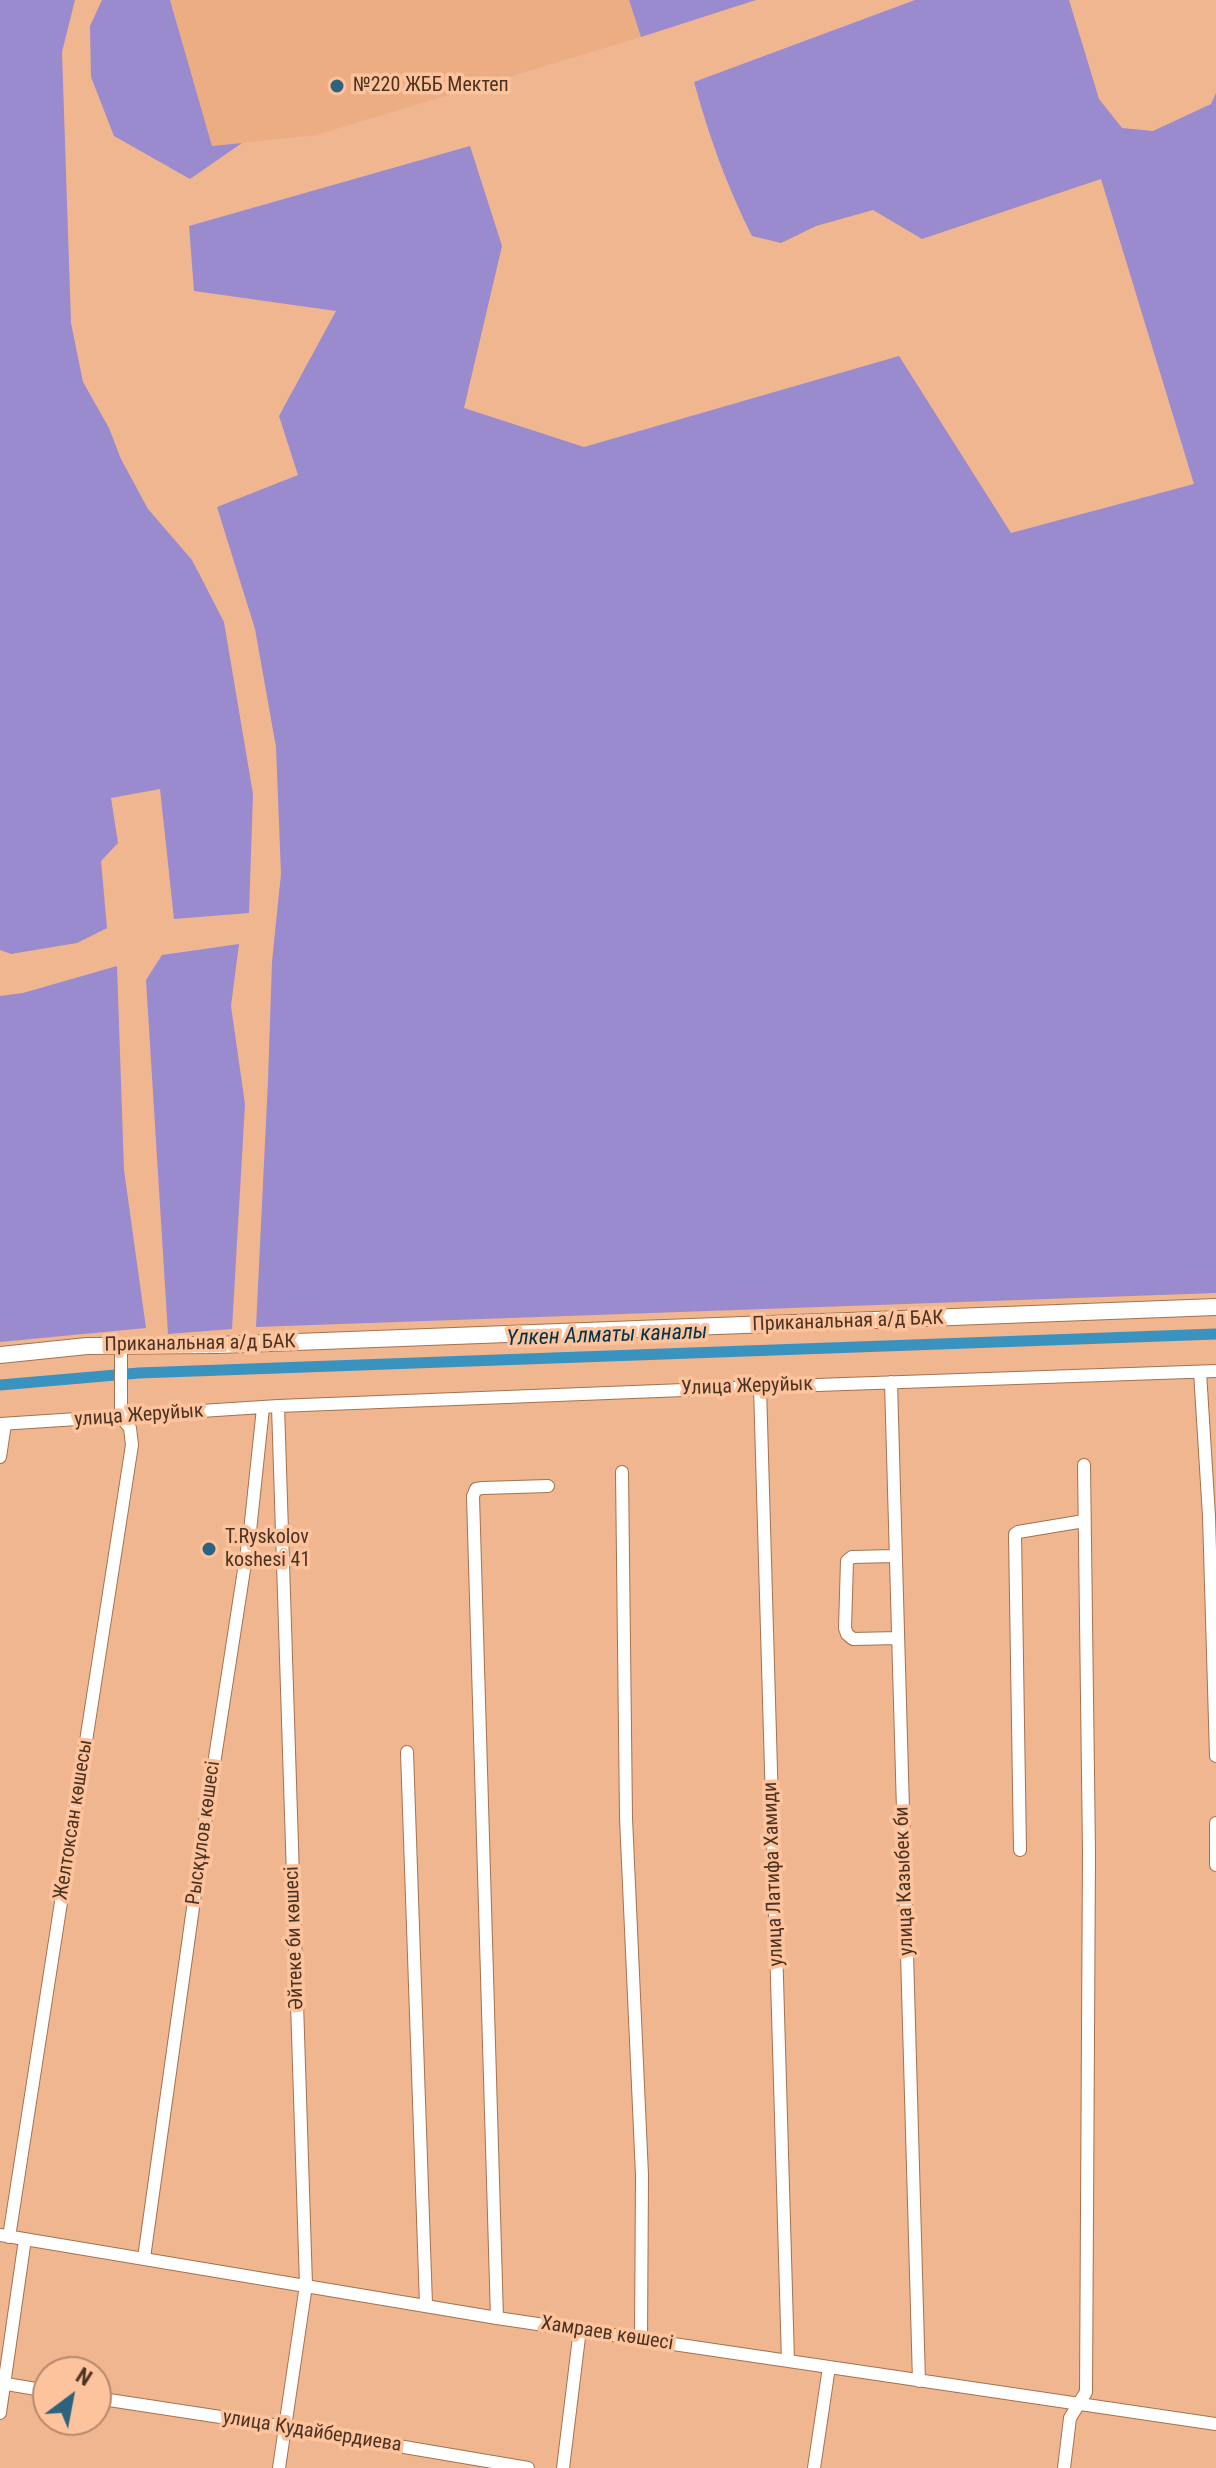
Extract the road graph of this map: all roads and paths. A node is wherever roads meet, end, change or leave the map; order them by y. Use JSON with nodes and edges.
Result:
{"nodes":[{"id":1,"x":1216,"y":1307,"type":"edge"},
{"id":2,"x":121,"y":1346,"type":"junction"},
{"id":3,"x":0,"y":1355,"type":"edge"},
{"id":4,"x":1216,"y":1371,"type":"edge"},
{"id":5,"x":1200,"y":1372,"type":"junction"},
{"id":6,"x":891,"y":1382,"type":"junction"},
{"id":7,"x":760,"y":1387,"type":"junction"},
{"id":8,"x":278,"y":1406,"type":"junction"},
{"id":9,"x":263,"y":1408,"type":"junction"},
{"id":10,"x":121,"y":1412,"type":"junction"},
{"id":11,"x":3,"y":1424,"type":"edge"},
{"id":12,"x":0,"y":1457,"type":"edge"},
{"id":13,"x":1084,"y":1465,"type":"dead end"},
{"id":14,"x":622,"y":1472,"type":"dead end"},
{"id":15,"x":548,"y":1486,"type":"dead end"},
{"id":16,"x":1084,"y":1521,"type":"junction"},
{"id":17,"x":895,"y":1556,"type":"junction"},
{"id":18,"x":898,"y":1638,"type":"junction"},
{"id":19,"x":407,"y":1752,"type":"dead end"},
{"id":20,"x":1216,"y":1756,"type":"edge"},
{"id":21,"x":1216,"y":1823,"type":"edge"},
{"id":22,"x":1020,"y":1850,"type":"dead end"},
{"id":23,"x":1216,"y":1865,"type":"edge"},
{"id":24,"x":4,"y":2236,"type":"edge"},
{"id":25,"x":25,"y":2239,"type":"junction"},
{"id":26,"x":144,"y":2258,"type":"junction"},
{"id":27,"x":306,"y":2285,"type":"junction"},
{"id":28,"x":426,"y":2305,"type":"junction"},
{"id":29,"x":497,"y":2318,"type":"junction"},
{"id":30,"x":580,"y":2329,"type":"junction"},
{"id":31,"x":641,"y":2339,"type":"junction"},
{"id":32,"x":788,"y":2361,"type":"junction"},
{"id":33,"x":829,"y":2367,"type":"junction"},
{"id":34,"x":919,"y":2381,"type":"junction"},
{"id":35,"x":2,"y":2384,"type":"edge"},
{"id":36,"x":32,"y":2389,"type":"edge"},
{"id":37,"x":112,"y":2400,"type":"edge"},
{"id":38,"x":1078,"y":2405,"type":"junction"},
{"id":39,"x":0,"y":2413,"type":"edge"},
{"id":40,"x":1216,"y":2424,"type":"edge"},
{"id":41,"x":286,"y":2427,"type":"junction"},
{"id":42,"x":279,"y":2468,"type":"edge"},
{"id":43,"x":528,"y":2468,"type":"edge"},
{"id":44,"x":563,"y":2468,"type":"edge"},
{"id":45,"x":814,"y":2468,"type":"edge"},
{"id":46,"x":1064,"y":2468,"type":"edge"}],
"edges":[{"from":1,"to":2,"type":"street","name":"Приканальная а/д БАК"},
{"from":2,"to":3,"type":"street","name":"Приканальная а/д БАК"},
{"from":2,"to":10,"type":"street","name":"Желтоксан көшесы"},
{"from":4,"to":5,"type":"street","name":"Улица Жеруйык"},
{"from":5,"to":6,"type":"street","name":"Улица Жеруйык"},
{"from":5,"to":20,"type":"street"},
{"from":6,"to":7,"type":"street","name":"Улица Жеруйык"},
{"from":6,"to":17,"type":"street","name":"улица Казыбек би"},
{"from":7,"to":8,"type":"street","name":"Улица Жеруйык"},
{"from":7,"to":32,"type":"street","name":"улица Латифа Хамиди"},
{"from":8,"to":9,"type":"street","name":"улица Жеруйык"},
{"from":8,"to":27,"type":"street","name":"Әйтеке би көшесі"},
{"from":9,"to":10,"type":"street","name":"улица Жеруйык"},
{"from":9,"to":26,"type":"street","name":"Рысқұлов көшесі"},
{"from":10,"to":11,"type":"street","name":"улица Жеруйык"},
{"from":10,"to":24,"type":"street","name":"Желтоксан көшесы"},
{"from":11,"to":12,"type":"street"},
{"from":13,"to":16,"type":"street"},
{"from":14,"to":31,"type":"street"},
{"from":15,"to":29,"type":"street"},
{"from":16,"to":22,"type":"street"},
{"from":16,"to":38,"type":"street"},
{"from":17,"to":18,"type":"street","name":"улица Казыбек би"},
{"from":17,"to":18,"type":"street"},
{"from":18,"to":34,"type":"street","name":"улица Казыбек би"},
{"from":19,"to":28,"type":"street"},
{"from":21,"to":23,"type":"street"},
{"from":24,"to":25,"type":"street","name":"Хамраев көшесі"},
{"from":25,"to":26,"type":"street","name":"Хамраев көшесі"},
{"from":25,"to":35,"type":"street"},
{"from":26,"to":27,"type":"street","name":"Хамраев көшесі"},
{"from":27,"to":28,"type":"street","name":"Хамраев көшесі"},
{"from":27,"to":41,"type":"street","name":"Әйтеке би көшесі"},
{"from":28,"to":29,"type":"street","name":"Хамраев көшесі"},
{"from":29,"to":30,"type":"street","name":"Хамраев көшесі"},
{"from":30,"to":31,"type":"street","name":"Хамраев көшесі"},
{"from":30,"to":44,"type":"street"},
{"from":31,"to":32,"type":"street","name":"Хамраев көшесі"},
{"from":32,"to":33,"type":"street","name":"Хамраев көшесі"},
{"from":33,"to":34,"type":"street","name":"Хамраев көшесі"},
{"from":33,"to":45,"type":"street"},
{"from":34,"to":38,"type":"street","name":"Хамраев көшесі"},
{"from":35,"to":36,"type":"street"},
{"from":35,"to":39,"type":"street"},
{"from":37,"to":41,"type":"street","name":"улица Кудайбердиева"},
{"from":38,"to":40,"type":"street","name":"Хамраев көшесі"},
{"from":38,"to":46,"type":"street"},
{"from":41,"to":42,"type":"street","name":"Әйтеке би көшесі"},
{"from":41,"to":43,"type":"street","name":"улица Кудайбердиева"}]}
